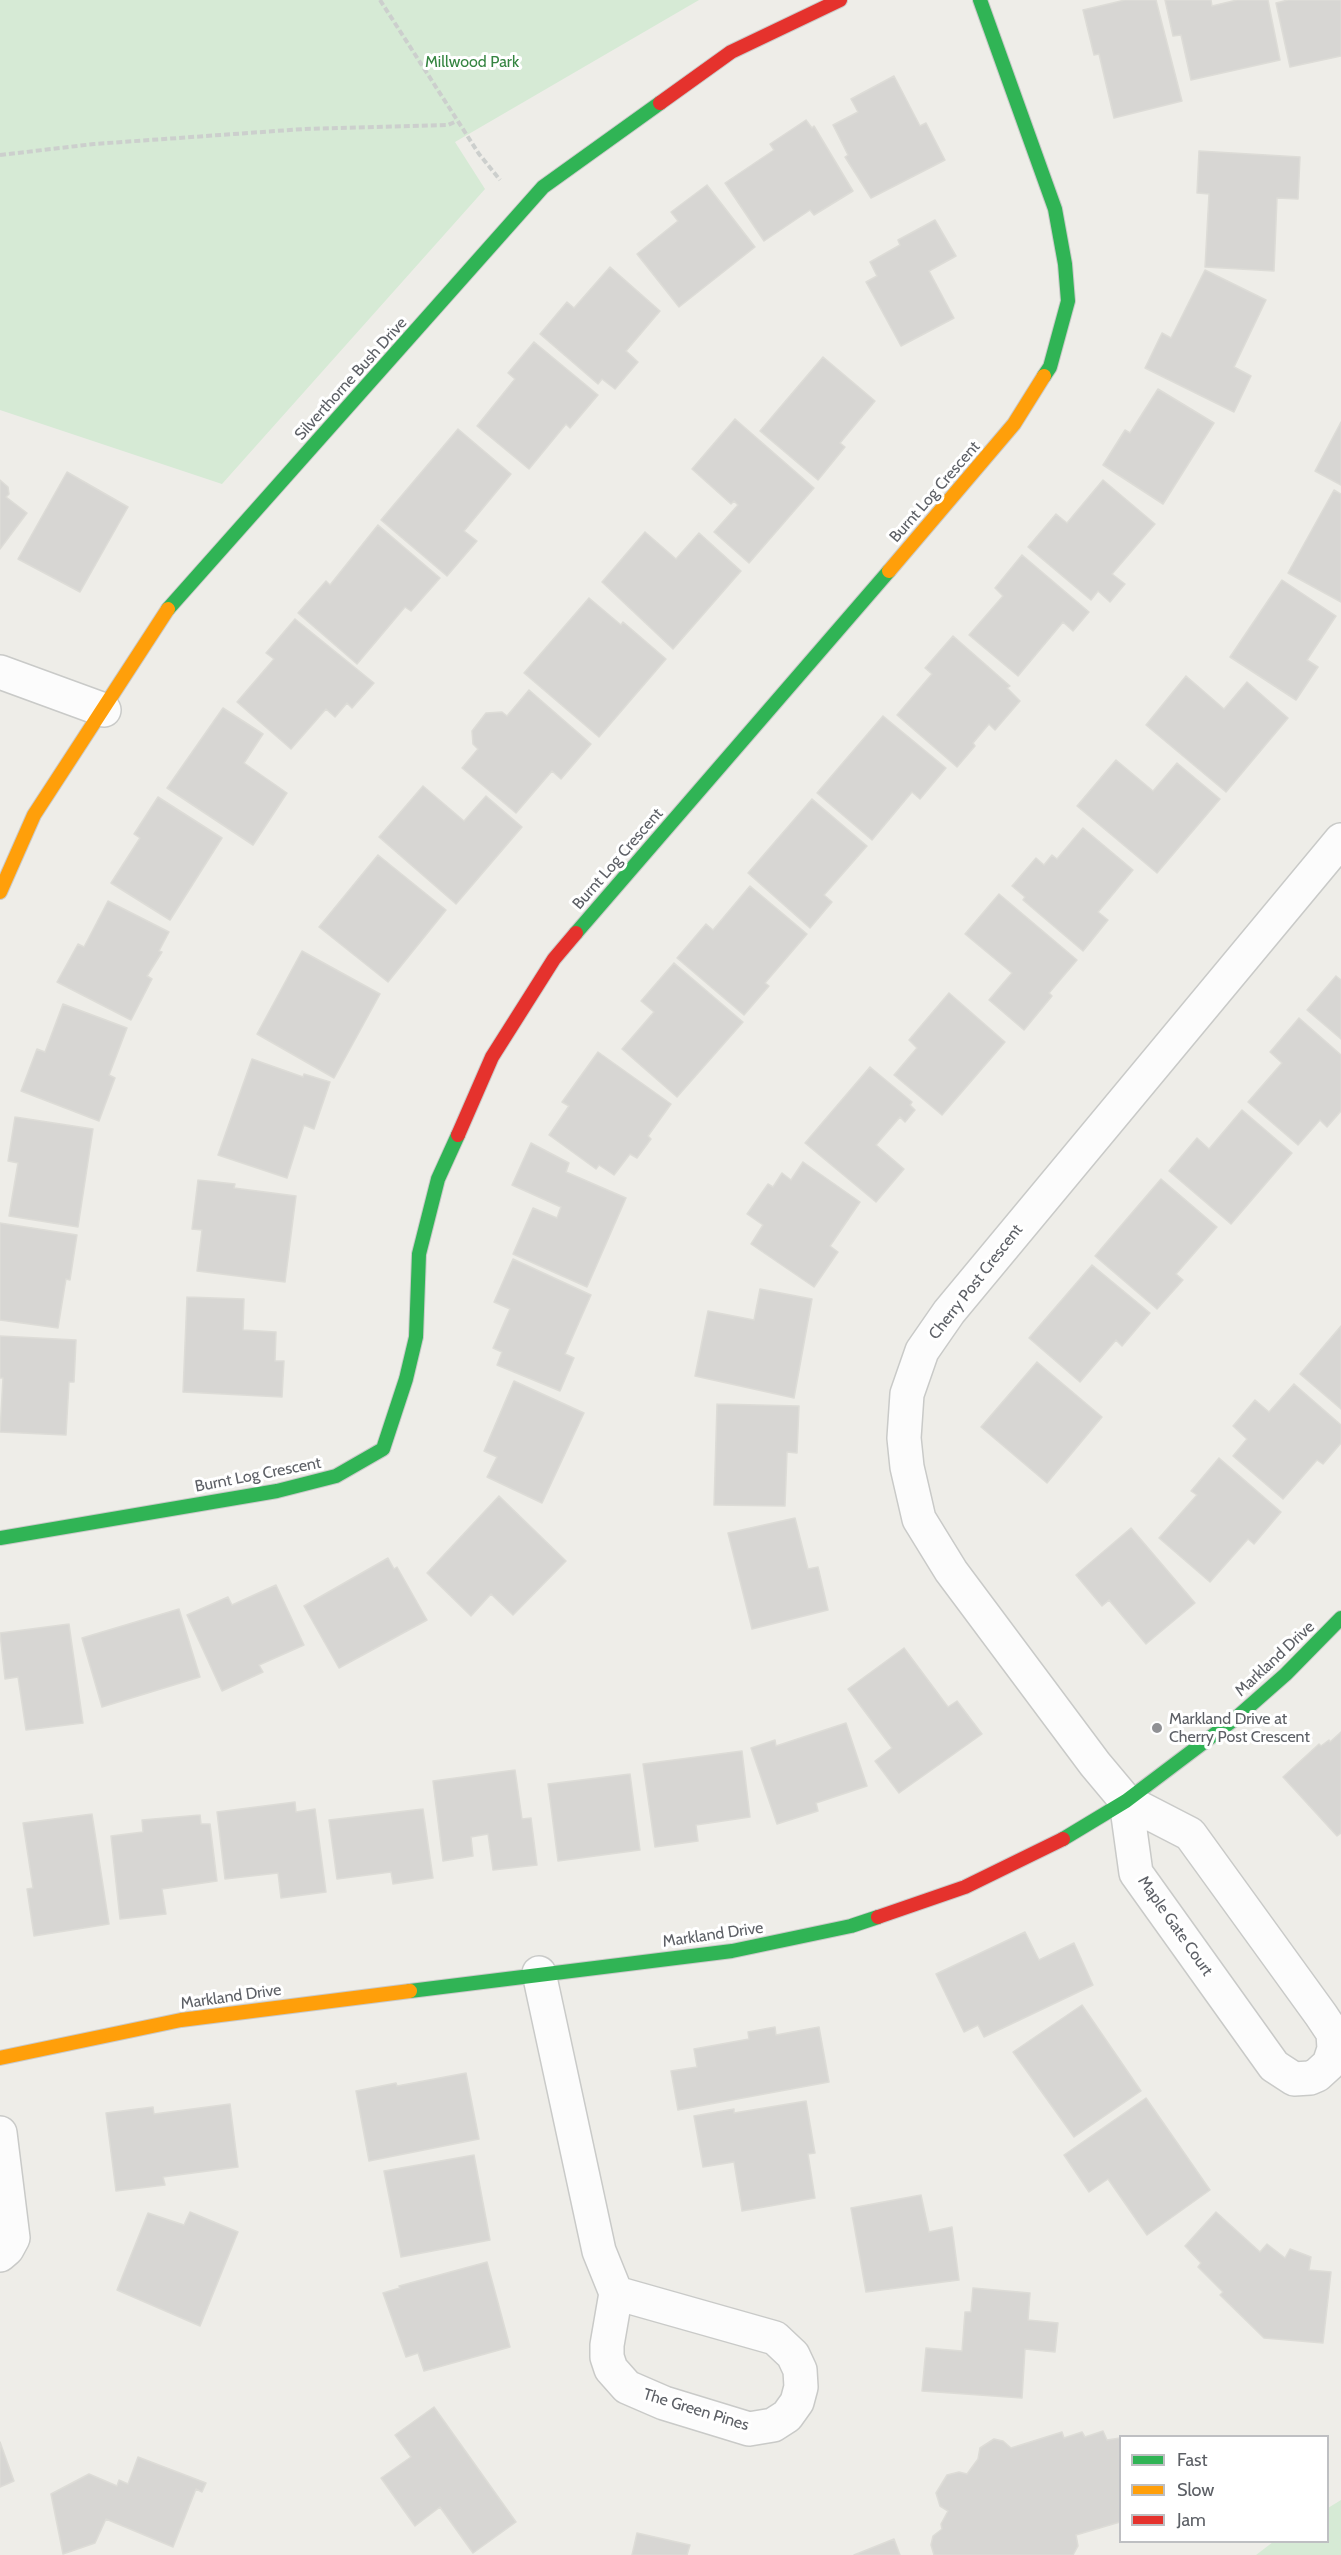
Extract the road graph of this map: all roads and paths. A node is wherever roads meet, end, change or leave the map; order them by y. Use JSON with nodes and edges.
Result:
{"nodes":[{"id":1,"x":380,"y":0,"type":"edge"},
{"id":2,"x":840,"y":0,"type":"edge"},
{"id":3,"x":980,"y":0,"type":"edge"},
{"id":4,"x":457,"y":121,"type":"junction"},
{"id":5,"x":0,"y":155,"type":"edge"},
{"id":6,"x":523,"y":208,"type":"junction"},
{"id":7,"x":0,"y":672,"type":"edge"},
{"id":8,"x":104,"y":710,"type":"junction"},
{"id":9,"x":1341,"y":840,"type":"edge"},
{"id":10,"x":0,"y":892,"type":"edge"},
{"id":11,"x":0,"y":1538,"type":"edge"},
{"id":12,"x":1341,"y":1618,"type":"edge"},
{"id":13,"x":1126,"y":1801,"type":"junction"},
{"id":14,"x":539,"y":1973,"type":"junction"},
{"id":15,"x":0,"y":2058,"type":"edge"},
{"id":16,"x":0,"y":2133,"type":"edge"},
{"id":17,"x":0,"y":2254,"type":"edge"},
{"id":18,"x":616,"y":2293,"type":"junction"}],
"edges":[{"from":1,"to":4,"type":"path"},
{"from":2,"to":6,"type":"street","name":"Silverthorne Bush Drive"},
{"from":3,"to":11,"type":"street","name":"Burnt Log Crescent"},
{"from":4,"to":5,"type":"path"},
{"from":4,"to":6,"type":"path"},
{"from":6,"to":8,"type":"street","name":"Silverthorne Bush Drive"},
{"from":7,"to":8,"type":"street"},
{"from":8,"to":10,"type":"street","name":"Silverthorne Bush Drive"},
{"from":9,"to":13,"type":"street","name":"Cherry Post Crescent"},
{"from":12,"to":13,"type":"street","name":"Markland Drive"},
{"from":13,"to":13,"type":"street","name":"Maple Gate Court"},
{"from":13,"to":14,"type":"street","name":"Markland Drive"},
{"from":14,"to":15,"type":"street","name":"Markland Drive"},
{"from":14,"to":18,"type":"street"},
{"from":16,"to":17,"type":"street"},
{"from":18,"to":18,"type":"street","name":"The Green Pines"}]}
